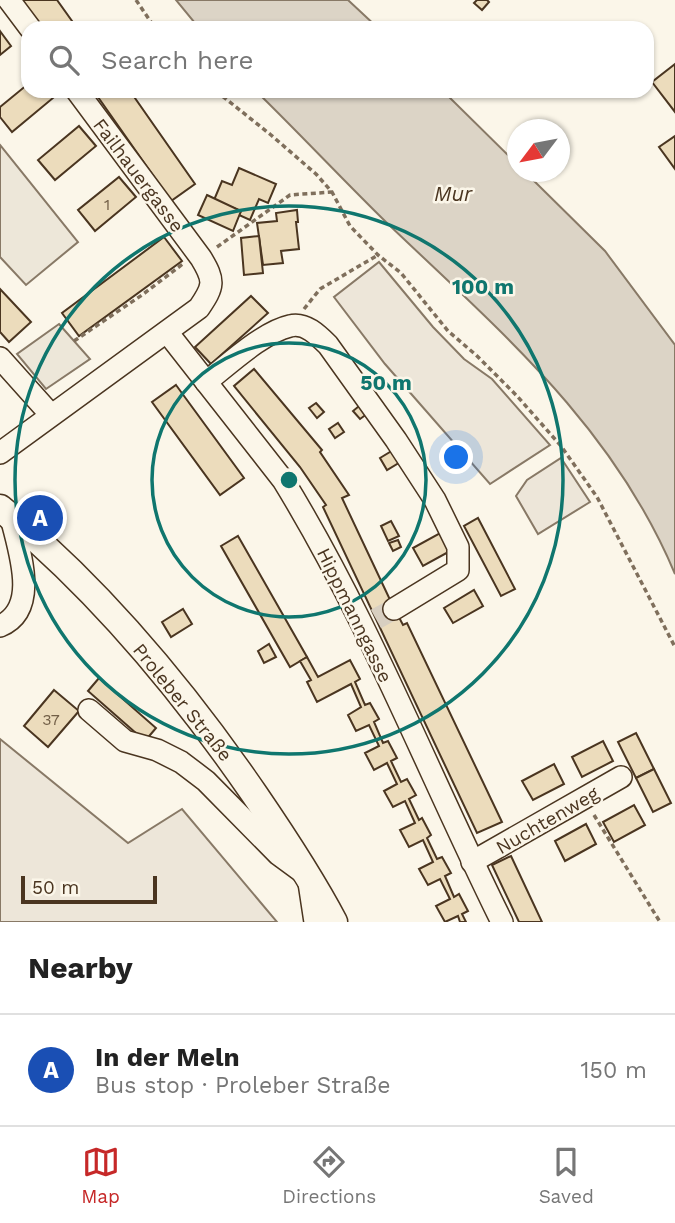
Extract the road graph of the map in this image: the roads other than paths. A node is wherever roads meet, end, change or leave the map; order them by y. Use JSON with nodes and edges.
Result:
{"nodes":[{"id":1,"x":9,"y":0,"type":"edge"},
{"id":2,"x":25,"y":21,"type":"edge"},
{"id":3,"x":81,"y":98,"type":"edge"},
{"id":4,"x":167,"y":332,"type":"junction"},
{"id":5,"x":0,"y":358,"type":"edge"},
{"id":6,"x":206,"y":382,"type":"junction"},
{"id":7,"x":51,"y":415,"type":"junction"},
{"id":8,"x":0,"y":453,"type":"edge"},
{"id":9,"x":5,"y":512,"type":"edge"},
{"id":10,"x":377,"y":618,"type":"junction"},
{"id":11,"x":0,"y":626,"type":"edge"},
{"id":12,"x":89,"y":710,"type":"dead end"},
{"id":13,"x":621,"y":778,"type":"dead end"},
{"id":14,"x":472,"y":862,"type":"junction"},
{"id":15,"x":308,"y":876,"type":"junction"},
{"id":16,"x":315,"y":922,"type":"edge"},
{"id":17,"x":334,"y":922,"type":"edge"},
{"id":18,"x":502,"y":922,"type":"edge"}],
"edges":[{"from":1,"to":2,"type":"street"},
{"from":3,"to":4,"type":"street","name":"Failhauergasse"},
{"from":4,"to":6,"type":"street","name":"Hippmanngasse"},
{"from":4,"to":7,"type":"street"},
{"from":5,"to":7,"type":"street"},
{"from":6,"to":10,"type":"street","name":"Hippmanngasse"},
{"from":6,"to":10,"type":"street"},
{"from":7,"to":8,"type":"street"},
{"from":9,"to":11,"type":"street"},
{"from":9,"to":15,"type":"main road","name":"Proleber Straße"},
{"from":10,"to":14,"type":"street","name":"Hippmanngasse"},
{"from":12,"to":15,"type":"street"},
{"from":13,"to":14,"type":"street","name":"Nuchtenweg"},
{"from":14,"to":18,"type":"street","name":"Hippmanngasse"},
{"from":15,"to":16,"type":"street"},
{"from":15,"to":17,"type":"main road","name":"Proleber Straße"}]}
